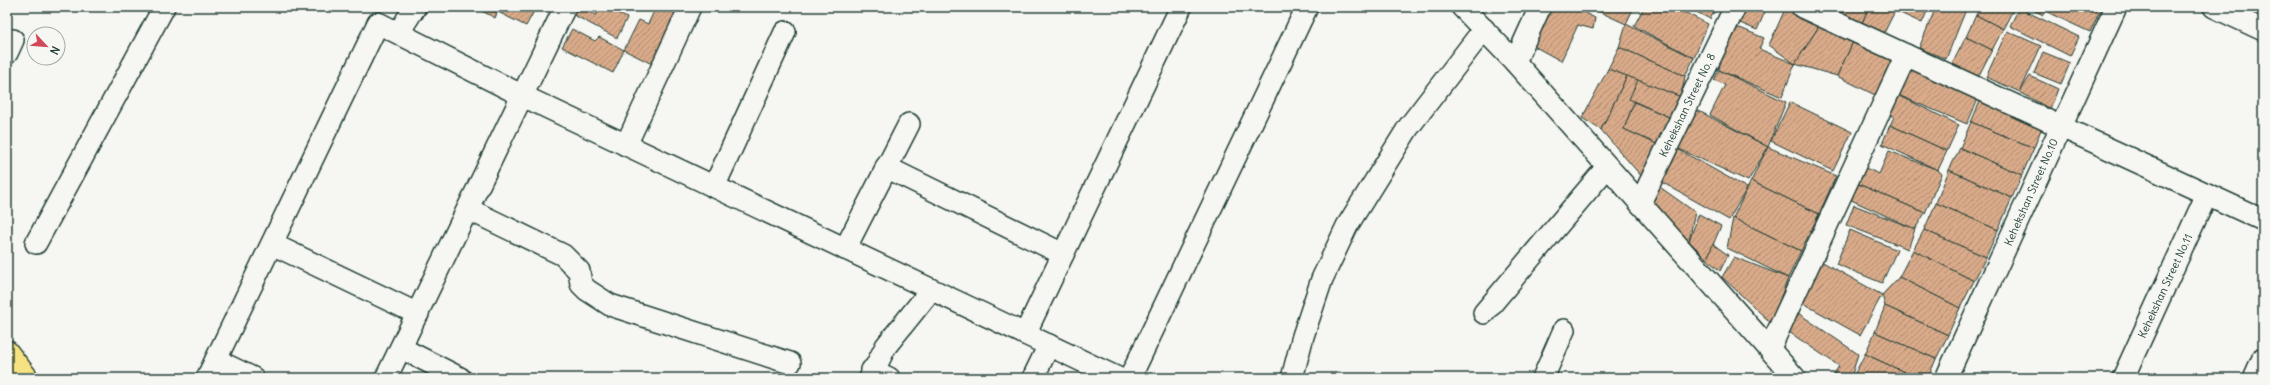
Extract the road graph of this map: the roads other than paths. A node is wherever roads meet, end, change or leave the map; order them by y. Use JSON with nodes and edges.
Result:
{"nodes":[{"id":1,"x":164,"y":7,"type":"edge"},
{"id":2,"x":415,"y":7,"type":"edge"},
{"id":3,"x":565,"y":7,"type":"edge"},
{"id":4,"x":690,"y":7,"type":"edge"},
{"id":5,"x":1181,"y":7,"type":"edge"},
{"id":6,"x":1307,"y":7,"type":"edge"},
{"id":7,"x":1462,"y":7,"type":"edge"},
{"id":8,"x":1540,"y":7,"type":"edge"},
{"id":9,"x":1735,"y":7,"type":"edge"},
{"id":10,"x":1802,"y":7,"type":"edge"},
{"id":11,"x":2116,"y":7,"type":"edge"},
{"id":12,"x":2214,"y":7,"type":"edge"},
{"id":13,"x":1484,"y":29,"type":"junction"},
{"id":14,"x":2263,"y":30,"type":"edge"},
{"id":15,"x":399,"y":32,"type":"junction"},
{"id":16,"x":785,"y":32,"type":"dead end"},
{"id":17,"x":1906,"y":55,"type":"junction"},
{"id":18,"x":1515,"y":62,"type":"junction"},
{"id":19,"x":523,"y":96,"type":"junction"},
{"id":20,"x":909,"y":124,"type":"dead end"},
{"id":21,"x":2061,"y":126,"type":"junction"},
{"id":22,"x":626,"y":145,"type":"junction"},
{"id":23,"x":886,"y":167,"type":"junction"},
{"id":24,"x":1607,"y":167,"type":"junction"},
{"id":25,"x":714,"y":187,"type":"junction"},
{"id":26,"x":2207,"y":194,"type":"junction"},
{"id":27,"x":1640,"y":203,"type":"junction"},
{"id":28,"x":468,"y":209,"type":"junction"},
{"id":29,"x":2263,"y":220,"type":"edge"},
{"id":30,"x":36,"y":243,"type":"dead end"},
{"id":31,"x":272,"y":244,"type":"junction"},
{"id":32,"x":845,"y":249,"type":"junction"},
{"id":33,"x":1063,"y":254,"type":"junction"},
{"id":34,"x":931,"y":290,"type":"junction"},
{"id":35,"x":1484,"y":313,"type":"dead end"},
{"id":36,"x":418,"y":314,"type":"junction"},
{"id":37,"x":1564,"y":330,"type":"dead end"},
{"id":38,"x":1025,"y":334,"type":"junction"},
{"id":39,"x":1049,"y":345,"type":"junction"},
{"id":40,"x":401,"y":348,"type":"junction"},
{"id":41,"x":1770,"y":348,"type":"junction"},
{"id":42,"x":7,"y":352,"type":"edge"},
{"id":43,"x":2263,"y":358,"type":"edge"},
{"id":44,"x":790,"y":363,"type":"dead end"},
{"id":45,"x":211,"y":369,"type":"edge"},
{"id":46,"x":877,"y":375,"type":"edge"},
{"id":47,"x":28,"y":378,"type":"edge"},
{"id":48,"x":253,"y":378,"type":"edge"},
{"id":49,"x":386,"y":378,"type":"edge"},
{"id":50,"x":460,"y":378,"type":"edge"},
{"id":51,"x":1033,"y":378,"type":"edge"},
{"id":52,"x":1118,"y":378,"type":"edge"},
{"id":53,"x":1130,"y":378,"type":"edge"},
{"id":54,"x":1292,"y":378,"type":"edge"},
{"id":55,"x":1543,"y":378,"type":"edge"},
{"id":56,"x":1796,"y":378,"type":"edge"},
{"id":57,"x":1946,"y":378,"type":"edge"},
{"id":58,"x":2123,"y":378,"type":"edge"},
{"id":59,"x":2254,"y":378,"type":"edge"}],
"edges":[{"from":1,"to":30,"type":"street"},
{"from":2,"to":15,"type":"street"},
{"from":3,"to":19,"type":"street"},
{"from":4,"to":22,"type":"street"},
{"from":5,"to":33,"type":"street"},
{"from":6,"to":53,"type":"street"},
{"from":7,"to":13,"type":"street"},
{"from":8,"to":18,"type":"street"},
{"from":9,"to":27,"type":"street","name":"Kehekshan Street No. 8"},
{"from":10,"to":17,"type":"street"},
{"from":11,"to":21,"type":"street","name":"Kehekshan Street No.10"},
{"from":12,"to":14,"type":"street"},
{"from":13,"to":18,"type":"street"},
{"from":13,"to":54,"type":"street"},
{"from":15,"to":19,"type":"street"},
{"from":15,"to":31,"type":"street"},
{"from":16,"to":25,"type":"street"},
{"from":17,"to":21,"type":"street"},
{"from":17,"to":41,"type":"street"},
{"from":18,"to":24,"type":"street"},
{"from":19,"to":22,"type":"street"},
{"from":19,"to":28,"type":"street"},
{"from":20,"to":23,"type":"street"},
{"from":21,"to":26,"type":"street"},
{"from":21,"to":57,"type":"street","name":"Kehekshan Street No.10"},
{"from":22,"to":25,"type":"street"},
{"from":23,"to":32,"type":"street"},
{"from":23,"to":33,"type":"street"},
{"from":24,"to":27,"type":"street"},
{"from":24,"to":35,"type":"street"},
{"from":25,"to":32,"type":"street"},
{"from":26,"to":29,"type":"street"},
{"from":26,"to":58,"type":"street","name":"Kehekshan Street No.11"},
{"from":27,"to":41,"type":"street"},
{"from":28,"to":36,"type":"street"},
{"from":28,"to":44,"type":"street"},
{"from":31,"to":36,"type":"street"},
{"from":31,"to":45,"type":"street"},
{"from":32,"to":34,"type":"street"},
{"from":33,"to":38,"type":"street"},
{"from":34,"to":38,"type":"street"},
{"from":34,"to":46,"type":"street"},
{"from":36,"to":40,"type":"street"},
{"from":37,"to":55,"type":"street"},
{"from":38,"to":39,"type":"street"},
{"from":39,"to":51,"type":"street"},
{"from":39,"to":52,"type":"street"},
{"from":40,"to":49,"type":"street"},
{"from":40,"to":50,"type":"street"},
{"from":41,"to":56,"type":"street"},
{"from":42,"to":47,"type":"main road"},
{"from":43,"to":59,"type":"street"},
{"from":45,"to":48,"type":"street"}]}
